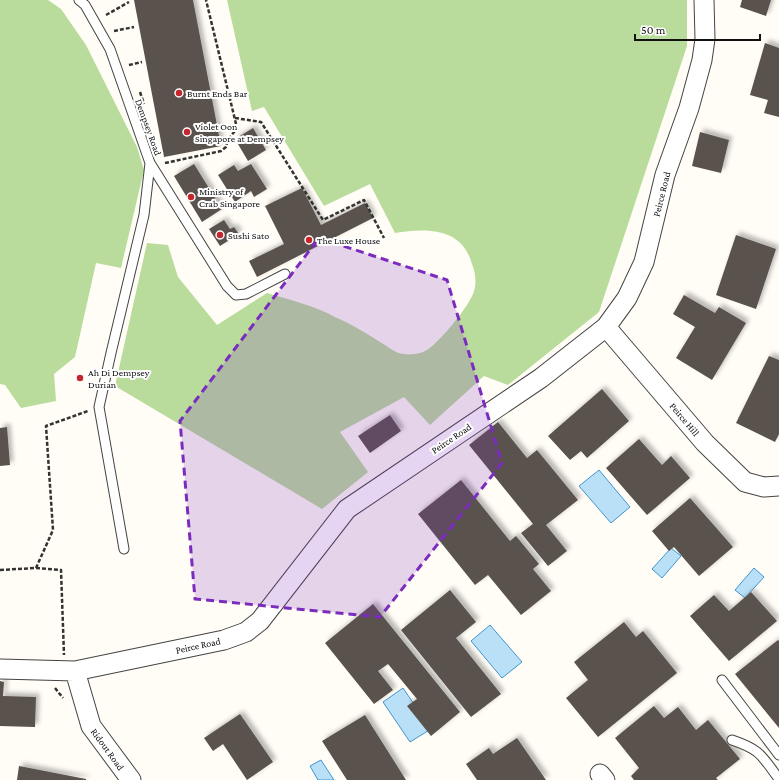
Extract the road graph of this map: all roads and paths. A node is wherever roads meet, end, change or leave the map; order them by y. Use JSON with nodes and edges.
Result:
{"nodes":[{"id":1,"x":79,"y":0,"type":"edge"},
{"id":2,"x":206,"y":0,"type":"edge"},
{"id":3,"x":704,"y":0,"type":"edge"},
{"id":4,"x":129,"y":2,"type":"dead end"},
{"id":5,"x":101,"y":11,"type":"dead end"},
{"id":6,"x":106,"y":15,"type":"junction"},
{"id":7,"x":109,"y":20,"type":"dead end"},
{"id":8,"x":112,"y":26,"type":"dead end"},
{"id":9,"x":134,"y":27,"type":"dead end"},
{"id":10,"x":114,"y":31,"type":"junction"},
{"id":11,"x":117,"y":38,"type":"dead end"},
{"id":12,"x":126,"y":58,"type":"dead end"},
{"id":13,"x":142,"y":62,"type":"dead end"},
{"id":14,"x":129,"y":65,"type":"junction"},
{"id":15,"x":132,"y":72,"type":"dead end"},
{"id":16,"x":137,"y":85,"type":"dead end"},
{"id":17,"x":145,"y":105,"type":"dead end"},
{"id":18,"x":235,"y":118,"type":"junction"},
{"id":19,"x":150,"y":163,"type":"junction"},
{"id":20,"x":162,"y":164,"type":"dead end"},
{"id":21,"x":384,"y":238,"type":"dead end"},
{"id":22,"x":286,"y":274,"type":"dead end"},
{"id":23,"x":606,"y":327,"type":"junction"},
{"id":24,"x":99,"y":407,"type":"junction"},
{"id":25,"x":779,"y":486,"type":"edge"},
{"id":26,"x":124,"y":549,"type":"dead end"},
{"id":27,"x":36,"y":568,"type":"junction"},
{"id":28,"x":0,"y":570,"type":"edge"},
{"id":29,"x":0,"y":669,"type":"edge"},
{"id":30,"x":70,"y":671,"type":"junction"},
{"id":31,"x":722,"y":680,"type":"dead end"},
{"id":32,"x":732,"y":740,"type":"dead end"},
{"id":33,"x":779,"y":755,"type":"edge"},
{"id":34,"x":779,"y":779,"type":"edge"},
{"id":35,"x":131,"y":780,"type":"edge"}],
"edges":[{"from":1,"to":19,"type":"lane","name":"Dempsey Road"},
{"from":2,"to":18,"type":"path"},
{"from":3,"to":23,"type":"street","name":"Peirce Road"},
{"from":4,"to":6,"type":"path"},
{"from":5,"to":6,"type":"path"},
{"from":6,"to":7,"type":"path"},
{"from":8,"to":10,"type":"path"},
{"from":9,"to":10,"type":"path"},
{"from":10,"to":11,"type":"path"},
{"from":12,"to":14,"type":"path"},
{"from":13,"to":14,"type":"path"},
{"from":14,"to":15,"type":"path"},
{"from":16,"to":17,"type":"path"},
{"from":18,"to":20,"type":"path"},
{"from":18,"to":21,"type":"path"},
{"from":19,"to":22,"type":"lane","name":"Dempsey Road"},
{"from":19,"to":24,"type":"lane"},
{"from":23,"to":25,"type":"street","name":"Peirce Hill"},
{"from":23,"to":30,"type":"street","name":"Peirce Road"},
{"from":24,"to":26,"type":"lane"},
{"from":24,"to":27,"type":"path"},
{"from":27,"to":28,"type":"path"},
{"from":27,"to":30,"type":"path"},
{"from":29,"to":30,"type":"street","name":"Peirce Road"},
{"from":30,"to":35,"type":"street","name":"Ridout Road"},
{"from":31,"to":33,"type":"lane"},
{"from":32,"to":34,"type":"lane"}]}
